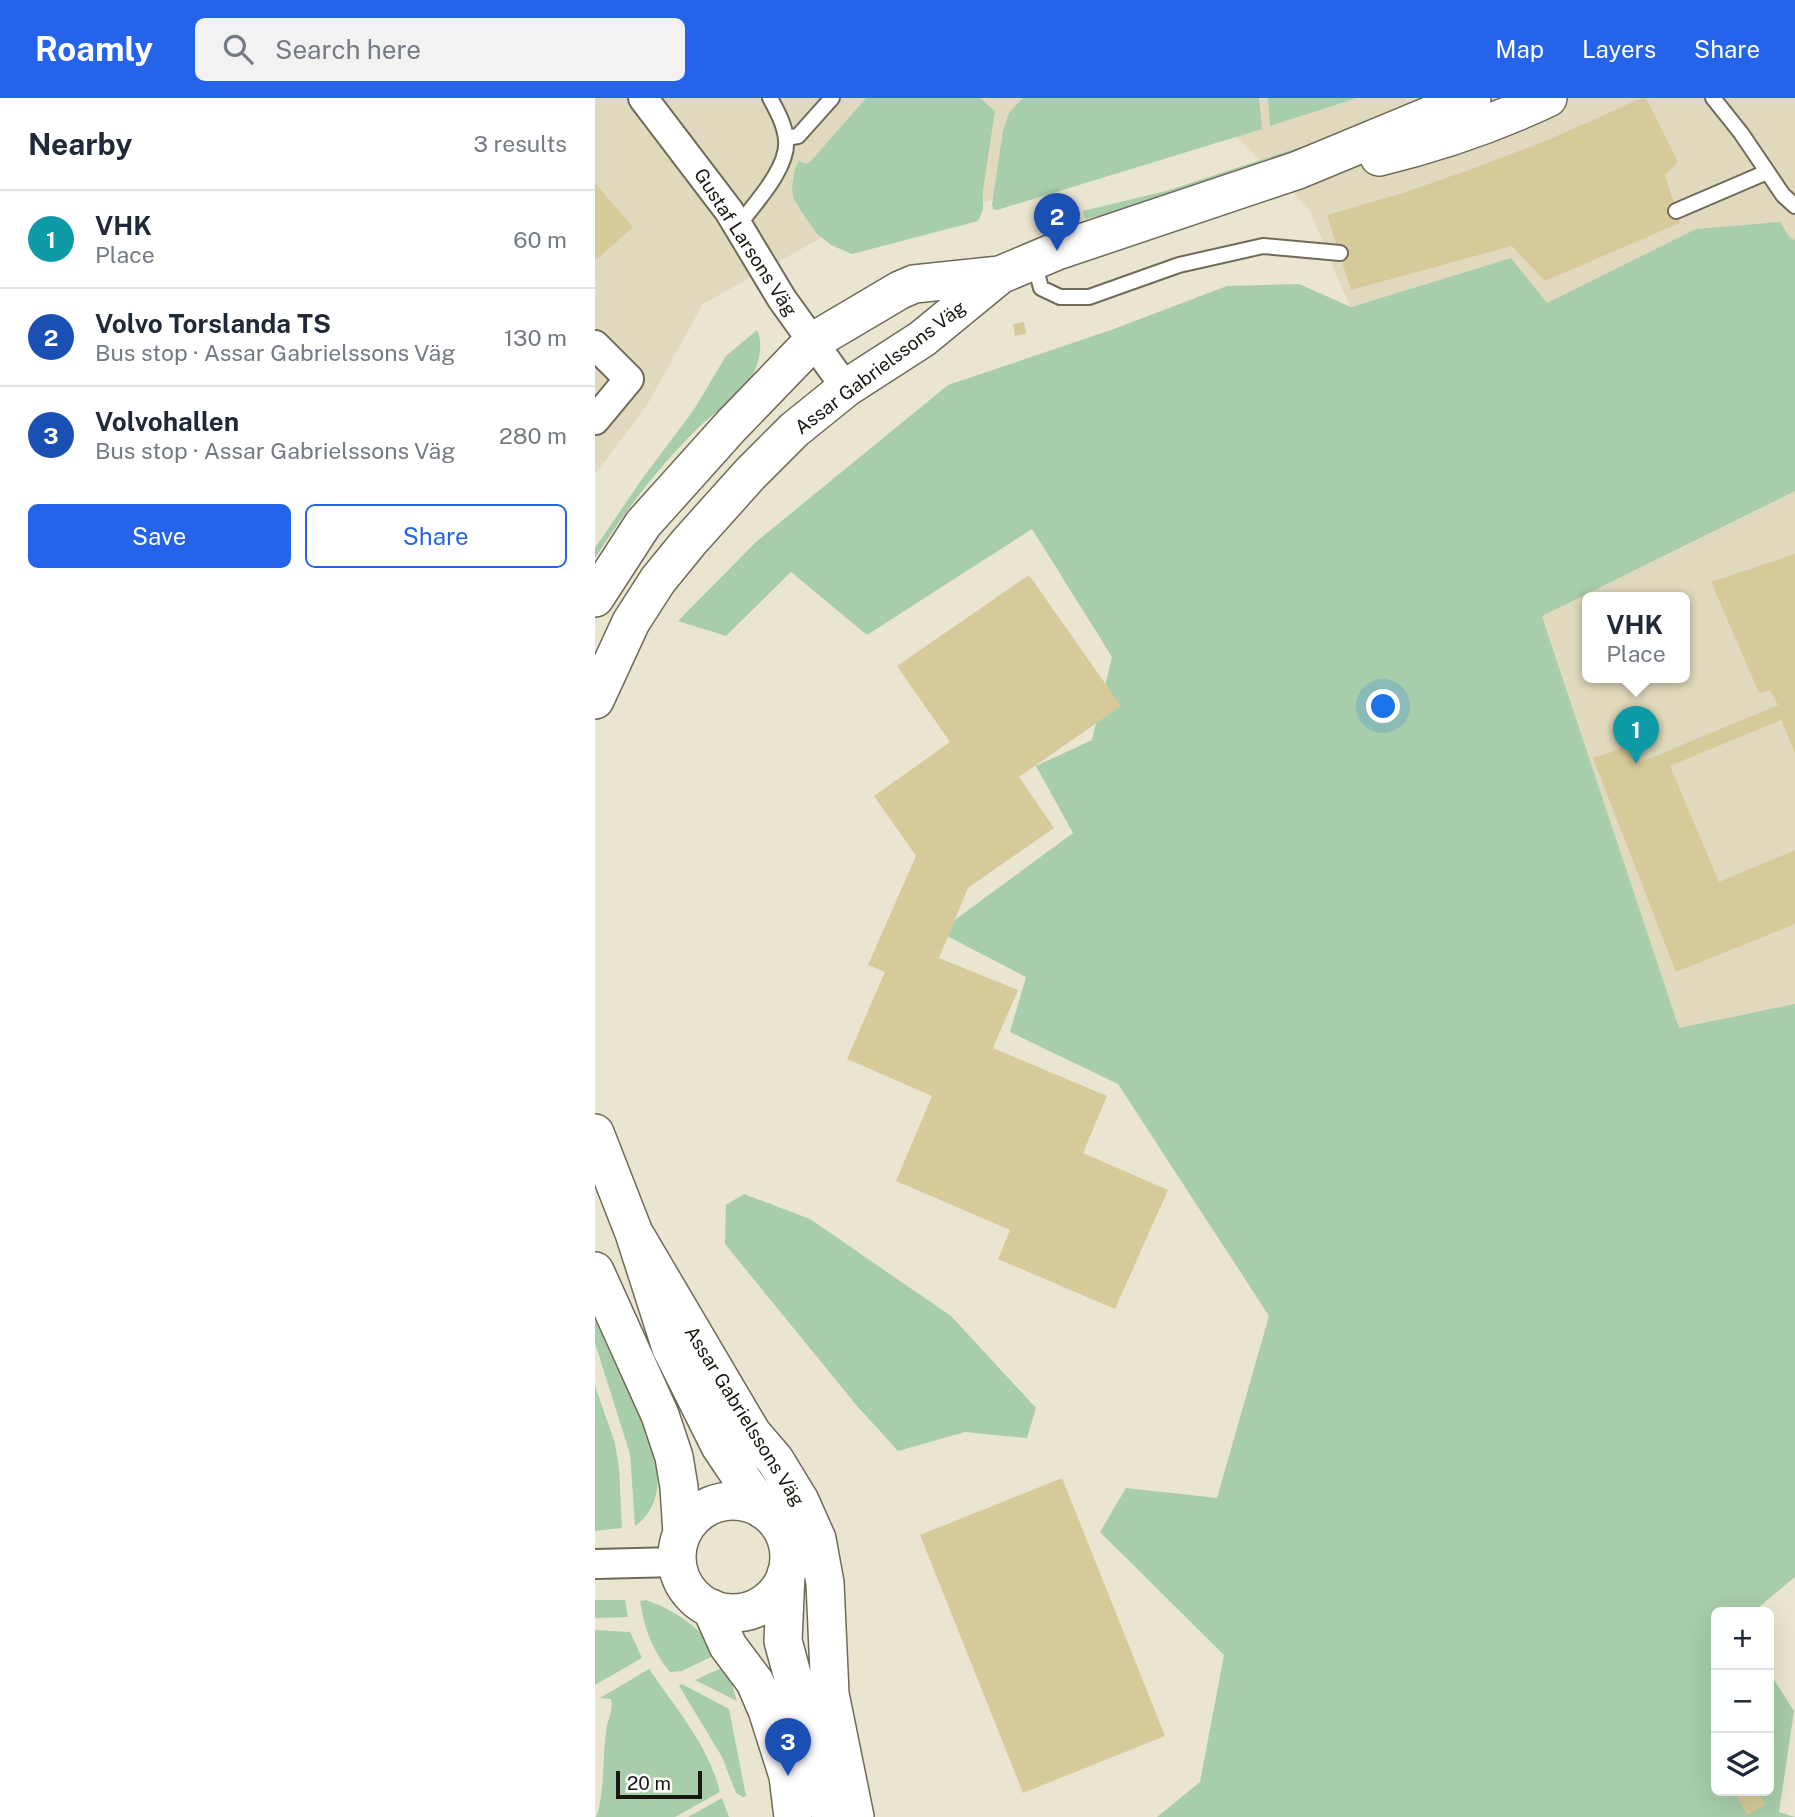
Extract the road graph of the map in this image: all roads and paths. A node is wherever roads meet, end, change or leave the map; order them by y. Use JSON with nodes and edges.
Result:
{"nodes":[{"id":1,"x":643,"y":98,"type":"edge"},
{"id":2,"x":771,"y":98,"type":"edge"},
{"id":3,"x":832,"y":98,"type":"edge"},
{"id":4,"x":1472,"y":98,"type":"edge"},
{"id":5,"x":1548,"y":98,"type":"edge"},
{"id":6,"x":1713,"y":98,"type":"edge"},
{"id":7,"x":786,"y":138,"type":"junction"},
{"id":8,"x":1298,"y":170,"type":"junction"},
{"id":9,"x":1767,"y":172,"type":"junction"},
{"id":10,"x":1795,"y":206,"type":"edge"},
{"id":11,"x":1677,"y":211,"type":"dead end"},
{"id":12,"x":738,"y":226,"type":"junction"},
{"id":13,"x":1340,"y":253,"type":"dead end"},
{"id":14,"x":1034,"y":261,"type":"junction"},
{"id":15,"x":1000,"y":275,"type":"junction"},
{"id":16,"x":812,"y":342,"type":"junction"},
{"id":17,"x":595,"y":345,"type":"edge"},
{"id":18,"x":846,"y":388,"type":"junction"},
{"id":19,"x":595,"y":419,"type":"edge"},
{"id":20,"x":595,"y":598,"type":"edge"},
{"id":21,"x":595,"y":700,"type":"edge"},
{"id":22,"x":595,"y":1133,"type":"edge"},
{"id":23,"x":633,"y":1233,"type":"junction"},
{"id":24,"x":595,"y":1271,"type":"edge"},
{"id":25,"x":763,"y":1510,"type":"junction"},
{"id":26,"x":680,"y":1548,"type":"junction"},
{"id":27,"x":595,"y":1564,"type":"edge"},
{"id":28,"x":786,"y":1574,"type":"junction"},
{"id":29,"x":711,"y":1608,"type":"junction"},
{"id":30,"x":793,"y":1817,"type":"edge"},
{"id":31,"x":831,"y":1817,"type":"edge"},
{"id":32,"x":855,"y":1817,"type":"edge"}],
"edges":[{"from":1,"to":12,"type":"street","name":"Gustaf Larsons Väg"},
{"from":2,"to":7,"type":"lane"},
{"from":3,"to":7,"type":"lane"},
{"from":4,"to":8,"type":"street","name":"Assar Gabrielssons Väg"},
{"from":5,"to":8,"type":"street","name":"Assar Gabrielssons Väg"},
{"from":6,"to":9,"type":"lane"},
{"from":7,"to":12,"type":"lane"},
{"from":8,"to":14,"type":"street","name":"Assar Gabrielssons Väg"},
{"from":9,"to":10,"type":"lane"},
{"from":9,"to":11,"type":"lane"},
{"from":12,"to":16,"type":"street","name":"Gustaf Larsons Väg"},
{"from":13,"to":14,"type":"lane"},
{"from":14,"to":15,"type":"street","name":"Assar Gabrielssons Väg"},
{"from":15,"to":16,"type":"street","name":"Assar Gabrielssons Väg"},
{"from":15,"to":18,"type":"street","name":"Assar Gabrielssons Väg"},
{"from":16,"to":18,"type":"street","name":"Gustaf Larsons Väg"},
{"from":16,"to":20,"type":"street","name":"Assar Gabrielssons Väg"},
{"from":17,"to":19,"type":"street"},
{"from":18,"to":21,"type":"street","name":"Assar Gabrielssons Väg"},
{"from":22,"to":23,"type":"street","name":"Assar Gabrielssons Väg"},
{"from":23,"to":25,"type":"street","name":"Assar Gabrielssons Väg"},
{"from":23,"to":32,"type":"street","name":"Assar Gabrielssons Väg"},
{"from":24,"to":26,"type":"street"},
{"from":25,"to":26,"type":"street","name":"Assar Gabrielssons Väg"},
{"from":25,"to":28,"type":"street","name":"Assar Gabrielssons Väg"},
{"from":26,"to":27,"type":"street"},
{"from":26,"to":29,"type":"street"},
{"from":28,"to":29,"type":"street"},
{"from":28,"to":31,"type":"street","name":"Assar Gabrielssons Väg"},
{"from":29,"to":30,"type":"street"}]}
